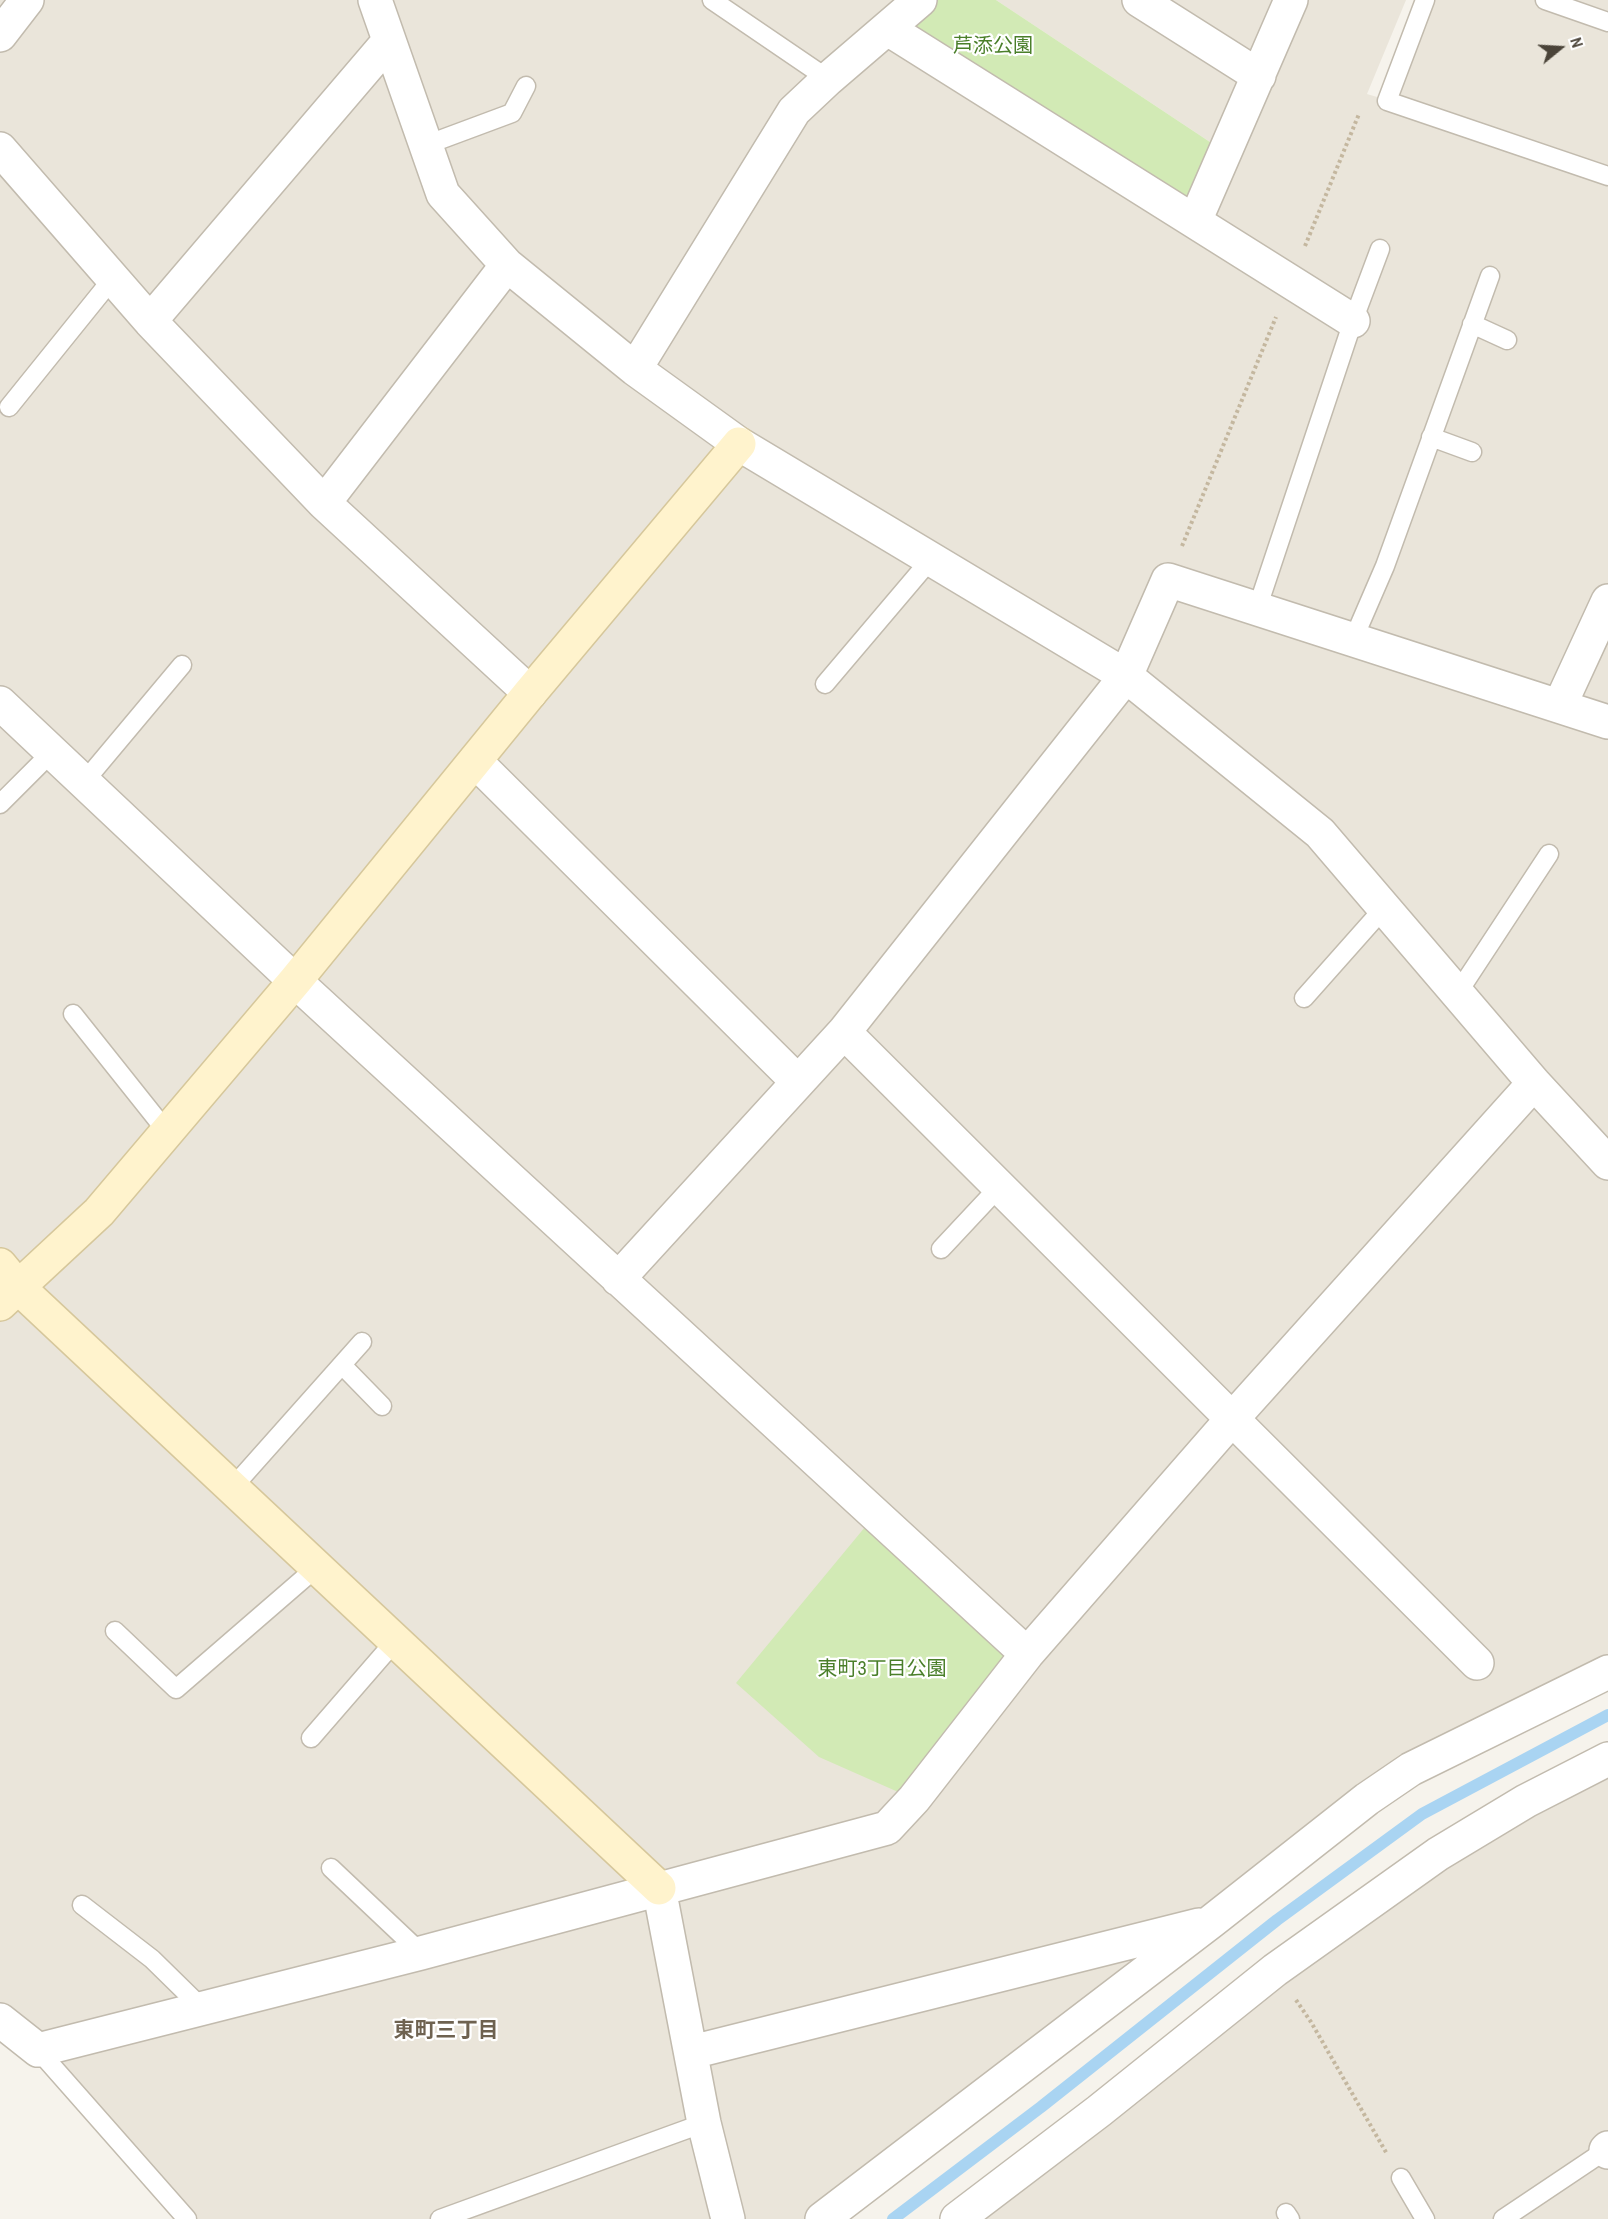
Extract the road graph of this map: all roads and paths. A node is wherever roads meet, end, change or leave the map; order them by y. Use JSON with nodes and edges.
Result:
{"nodes":[{"id":1,"x":27,"y":0,"type":"edge"},
{"id":2,"x":375,"y":0,"type":"edge"},
{"id":3,"x":712,"y":0,"type":"edge"},
{"id":4,"x":921,"y":0,"type":"edge"},
{"id":5,"x":1139,"y":0,"type":"edge"},
{"id":6,"x":1292,"y":0,"type":"edge"},
{"id":7,"x":1425,"y":0,"type":"edge"},
{"id":8,"x":1545,"y":0,"type":"edge"},
{"id":9,"x":1608,"y":22,"type":"edge"},
{"id":10,"x":888,"y":29,"type":"junction"},
{"id":11,"x":0,"y":35,"type":"edge"},
{"id":12,"x":389,"y":41,"type":"junction"},
{"id":13,"x":1259,"y":76,"type":"junction"},
{"id":14,"x":828,"y":79,"type":"junction"},
{"id":15,"x":526,"y":86,"type":"dead end"},
{"id":16,"x":1363,"y":106,"type":"dead end"},
{"id":17,"x":426,"y":145,"type":"junction"},
{"id":18,"x":0,"y":148,"type":"edge"},
{"id":19,"x":1608,"y":176,"type":"edge"},
{"id":20,"x":1195,"y":221,"type":"junction"},
{"id":21,"x":1380,"y":249,"type":"dead end"},
{"id":22,"x":507,"y":265,"type":"junction"},
{"id":23,"x":1490,"y":276,"type":"dead end"},
{"id":24,"x":113,"y":278,"type":"junction"},
{"id":25,"x":1290,"y":281,"type":"junction"},
{"id":26,"x":150,"y":321,"type":"junction"},
{"id":27,"x":1353,"y":321,"type":"junction"},
{"id":28,"x":1472,"y":324,"type":"junction"},
{"id":29,"x":1507,"y":340,"type":"dead end"},
{"id":30,"x":635,"y":369,"type":"junction"},
{"id":31,"x":9,"y":407,"type":"dead end"},
{"id":32,"x":1431,"y":437,"type":"junction"},
{"id":33,"x":739,"y":444,"type":"junction"},
{"id":34,"x":1472,"y":452,"type":"dead end"},
{"id":35,"x":324,"y":503,"type":"junction"},
{"id":36,"x":930,"y":559,"type":"junction"},
{"id":37,"x":1168,"y":580,"type":"junction"},
{"id":38,"x":1608,"y":601,"type":"edge"},
{"id":39,"x":1257,"y":609,"type":"junction"},
{"id":40,"x":1353,"y":640,"type":"junction"},
{"id":41,"x":182,"y":665,"type":"dead end"},
{"id":42,"x":1126,"y":676,"type":"junction"},
{"id":43,"x":825,"y":684,"type":"dead end"},
{"id":44,"x":530,"y":693,"type":"junction"},
{"id":45,"x":0,"y":703,"type":"edge"},
{"id":46,"x":1560,"y":705,"type":"junction"},
{"id":47,"x":1608,"y":722,"type":"edge"},
{"id":48,"x":52,"y":752,"type":"junction"},
{"id":49,"x":475,"y":761,"type":"junction"},
{"id":50,"x":84,"y":782,"type":"junction"},
{"id":51,"x":0,"y":804,"type":"edge"},
{"id":52,"x":1549,"y":854,"type":"dead end"},
{"id":53,"x":1383,"y":909,"type":"junction"},
{"id":54,"x":295,"y":981,"type":"junction"},
{"id":55,"x":1457,"y":994,"type":"junction"},
{"id":56,"x":1304,"y":998,"type":"dead end"},
{"id":57,"x":73,"y":1014,"type":"dead end"},
{"id":58,"x":844,"y":1032,"type":"junction"},
{"id":59,"x":798,"y":1082,"type":"junction"},
{"id":60,"x":1534,"y":1083,"type":"junction"},
{"id":61,"x":166,"y":1132,"type":"junction"},
{"id":62,"x":1608,"y":1162,"type":"edge"},
{"id":63,"x":999,"y":1187,"type":"junction"},
{"id":64,"x":941,"y":1249,"type":"dead end"},
{"id":65,"x":618,"y":1279,"type":"junction"},
{"id":66,"x":6,"y":1286,"type":"edge"},
{"id":67,"x":362,"y":1342,"type":"dead end"},
{"id":68,"x":342,"y":1365,"type":"junction"},
{"id":69,"x":382,"y":1406,"type":"dead end"},
{"id":70,"x":1232,"y":1419,"type":"junction"},
{"id":71,"x":233,"y":1487,"type":"junction"},
{"id":72,"x":317,"y":1567,"type":"junction"},
{"id":73,"x":115,"y":1631,"type":"dead end"},
{"id":74,"x":396,"y":1640,"type":"junction"},
{"id":75,"x":1027,"y":1654,"type":"junction"},
{"id":76,"x":1477,"y":1663,"type":"dead end"},
{"id":77,"x":1608,"y":1672,"type":"edge"},
{"id":78,"x":311,"y":1738,"type":"dead end"},
{"id":79,"x":1608,"y":1760,"type":"edge"},
{"id":80,"x":331,"y":1868,"type":"dead end"},
{"id":81,"x":658,"y":1888,"type":"junction"},
{"id":82,"x":82,"y":1905,"type":"dead end"},
{"id":83,"x":1212,"y":1922,"type":"junction"},
{"id":84,"x":421,"y":1953,"type":"junction"},
{"id":85,"x":1275,"y":1970,"type":"junction"},
{"id":86,"x":203,"y":2009,"type":"junction"},
{"id":87,"x":0,"y":2020,"type":"edge"},
{"id":88,"x":38,"y":2050,"type":"junction"},
{"id":89,"x":692,"y":2052,"type":"junction"},
{"id":90,"x":704,"y":2123,"type":"junction"},
{"id":91,"x":1607,"y":2150,"type":"edge"},
{"id":92,"x":1401,"y":2178,"type":"joint"},
{"id":93,"x":187,"y":2219,"type":"edge"},
{"id":94,"x":440,"y":2219,"type":"edge"},
{"id":95,"x":728,"y":2219,"type":"edge"},
{"id":96,"x":822,"y":2219,"type":"edge"},
{"id":97,"x":957,"y":2219,"type":"edge"},
{"id":98,"x":1425,"y":2219,"type":"edge"},
{"id":99,"x":1503,"y":2219,"type":"edge"}],
"edges":[{"from":1,"to":11,"type":"street"},
{"from":2,"to":12,"type":"street"},
{"from":3,"to":14,"type":"lane"},
{"from":4,"to":10,"type":"street"},
{"from":5,"to":13,"type":"street"},
{"from":6,"to":13,"type":"street"},
{"from":7,"to":19,"type":"lane"},
{"from":8,"to":9,"type":"lane"},
{"from":10,"to":14,"type":"street"},
{"from":10,"to":20,"type":"street"},
{"from":12,"to":17,"type":"street"},
{"from":12,"to":26,"type":"street"},
{"from":13,"to":20,"type":"street"},
{"from":14,"to":30,"type":"street"},
{"from":15,"to":17,"type":"lane"},
{"from":16,"to":25,"type":"path"},
{"from":17,"to":22,"type":"street"},
{"from":18,"to":24,"type":"street"},
{"from":20,"to":25,"type":"street"},
{"from":21,"to":27,"type":"lane"},
{"from":22,"to":30,"type":"street"},
{"from":22,"to":35,"type":"street"},
{"from":23,"to":28,"type":"lane"},
{"from":24,"to":26,"type":"street"},
{"from":24,"to":31,"type":"lane"},
{"from":25,"to":27,"type":"street"},
{"from":25,"to":37,"type":"path"},
{"from":26,"to":35,"type":"street"},
{"from":27,"to":39,"type":"lane"},
{"from":28,"to":29,"type":"lane"},
{"from":28,"to":32,"type":"lane"},
{"from":30,"to":33,"type":"street"},
{"from":32,"to":34,"type":"lane"},
{"from":32,"to":40,"type":"lane"},
{"from":33,"to":36,"type":"street"},
{"from":33,"to":44,"type":"street"},
{"from":35,"to":44,"type":"street"},
{"from":36,"to":42,"type":"street"},
{"from":36,"to":43,"type":"lane"},
{"from":37,"to":39,"type":"street"},
{"from":37,"to":42,"type":"street"},
{"from":38,"to":46,"type":"street"},
{"from":39,"to":40,"type":"street"},
{"from":40,"to":46,"type":"street"},
{"from":41,"to":50,"type":"lane"},
{"from":42,"to":53,"type":"street"},
{"from":42,"to":58,"type":"street"},
{"from":44,"to":49,"type":"street"},
{"from":45,"to":48,"type":"street"},
{"from":46,"to":47,"type":"street"},
{"from":48,"to":50,"type":"street"},
{"from":48,"to":51,"type":"lane"},
{"from":49,"to":54,"type":"street"},
{"from":49,"to":59,"type":"street"},
{"from":50,"to":54,"type":"street"},
{"from":52,"to":55,"type":"lane"},
{"from":53,"to":55,"type":"street"},
{"from":53,"to":56,"type":"lane"},
{"from":54,"to":61,"type":"street"},
{"from":54,"to":65,"type":"street"},
{"from":55,"to":60,"type":"street"},
{"from":57,"to":61,"type":"lane"},
{"from":58,"to":59,"type":"street"},
{"from":58,"to":63,"type":"street"},
{"from":59,"to":65,"type":"street"},
{"from":60,"to":62,"type":"street"},
{"from":60,"to":70,"type":"street"},
{"from":61,"to":66,"type":"street"},
{"from":63,"to":64,"type":"lane"},
{"from":63,"to":70,"type":"street"},
{"from":65,"to":75,"type":"street"},
{"from":66,"to":71,"type":"street"},
{"from":67,"to":68,"type":"lane"},
{"from":68,"to":69,"type":"lane"},
{"from":68,"to":71,"type":"lane"},
{"from":70,"to":75,"type":"street"},
{"from":70,"to":76,"type":"street"},
{"from":71,"to":72,"type":"street"},
{"from":72,"to":73,"type":"lane"},
{"from":72,"to":74,"type":"street"},
{"from":74,"to":78,"type":"lane"},
{"from":74,"to":81,"type":"street"},
{"from":75,"to":81,"type":"street"},
{"from":77,"to":83,"type":"street"},
{"from":79,"to":85,"type":"street"},
{"from":80,"to":84,"type":"lane"},
{"from":81,"to":84,"type":"street"},
{"from":81,"to":89,"type":"street"},
{"from":82,"to":86,"type":"lane"},
{"from":83,"to":89,"type":"street"},
{"from":83,"to":96,"type":"street"},
{"from":84,"to":86,"type":"street"},
{"from":85,"to":92,"type":"path"},
{"from":85,"to":97,"type":"street"},
{"from":86,"to":88,"type":"street"},
{"from":87,"to":88,"type":"street"},
{"from":88,"to":93,"type":"lane"},
{"from":89,"to":90,"type":"street"},
{"from":90,"to":94,"type":"lane"},
{"from":90,"to":95,"type":"street"},
{"from":91,"to":99,"type":"lane"},
{"from":92,"to":98,"type":"lane"}]}
